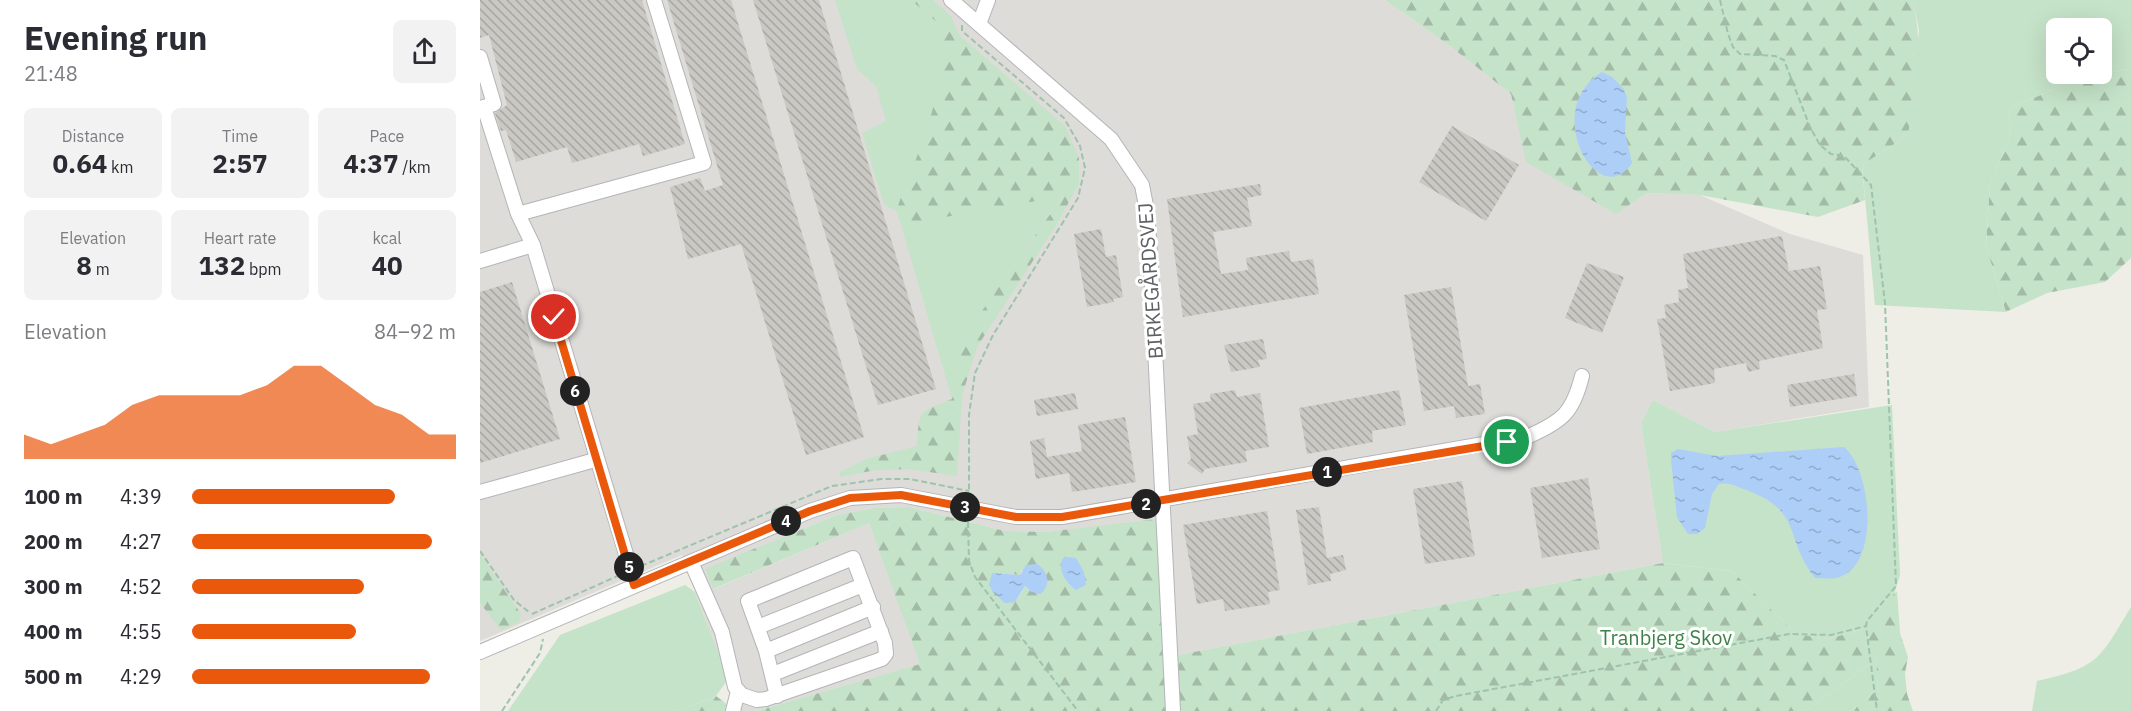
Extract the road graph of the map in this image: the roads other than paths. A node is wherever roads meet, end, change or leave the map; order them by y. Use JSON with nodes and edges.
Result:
{"nodes":[{"id":1,"x":654,"y":0,"type":"edge"},
{"id":2,"x":951,"y":0,"type":"edge"},
{"id":3,"x":988,"y":0,"type":"edge"},
{"id":4,"x":979,"y":24,"type":"junction"},
{"id":5,"x":480,"y":57,"type":"edge"},
{"id":6,"x":482,"y":108,"type":"edge"},
{"id":7,"x":518,"y":214,"type":"junction"},
{"id":8,"x":533,"y":245,"type":"junction"},
{"id":9,"x":480,"y":261,"type":"edge"},
{"id":10,"x":1582,"y":376,"type":"dead end"},
{"id":11,"x":595,"y":460,"type":"junction"},
{"id":12,"x":480,"y":492,"type":"edge"},
{"id":13,"x":1162,"y":501,"type":"junction"},
{"id":14,"x":691,"y":562,"type":"junction"},
{"id":15,"x":634,"y":585,"type":"junction"},
{"id":16,"x":864,"y":585,"type":"junction"},
{"id":17,"x":873,"y":607,"type":"junction"},
{"id":18,"x":758,"y":627,"type":"junction"},
{"id":19,"x":881,"y":631,"type":"junction"},
{"id":20,"x":766,"y":651,"type":"junction"},
{"id":21,"x":480,"y":652,"type":"edge"},
{"id":22,"x":773,"y":674,"type":"junction"},
{"id":23,"x":738,"y":691,"type":"junction"},
{"id":24,"x":777,"y":696,"type":"junction"},
{"id":25,"x":733,"y":711,"type":"edge"},
{"id":26,"x":1173,"y":711,"type":"edge"}],
"edges":[{"from":1,"to":7,"type":"street"},
{"from":2,"to":4,"type":"street","name":"BIRKEGÅRDSVEJ"},
{"from":3,"to":4,"type":"street"},
{"from":4,"to":13,"type":"street","name":"BIRKEGÅRDSVEJ"},
{"from":5,"to":6,"type":"street"},
{"from":6,"to":7,"type":"street"},
{"from":7,"to":8,"type":"street"},
{"from":8,"to":9,"type":"street"},
{"from":8,"to":11,"type":"street"},
{"from":10,"to":13,"type":"street"},
{"from":11,"to":12,"type":"street"},
{"from":11,"to":15,"type":"street"},
{"from":13,"to":14,"type":"street"},
{"from":13,"to":26,"type":"street","name":"BIRKEGÅRDSVEJ"},
{"from":14,"to":15,"type":"street"},
{"from":14,"to":23,"type":"street"},
{"from":15,"to":21,"type":"street"},
{"from":16,"to":17,"type":"street"},
{"from":16,"to":18,"type":"street"},
{"from":16,"to":18,"type":"street"},
{"from":17,"to":19,"type":"street"},
{"from":17,"to":20,"type":"street"},
{"from":18,"to":20,"type":"street"},
{"from":19,"to":22,"type":"street"},
{"from":19,"to":24,"type":"street"},
{"from":20,"to":22,"type":"street"},
{"from":22,"to":24,"type":"street"},
{"from":23,"to":24,"type":"street"},
{"from":23,"to":25,"type":"street"}]}
